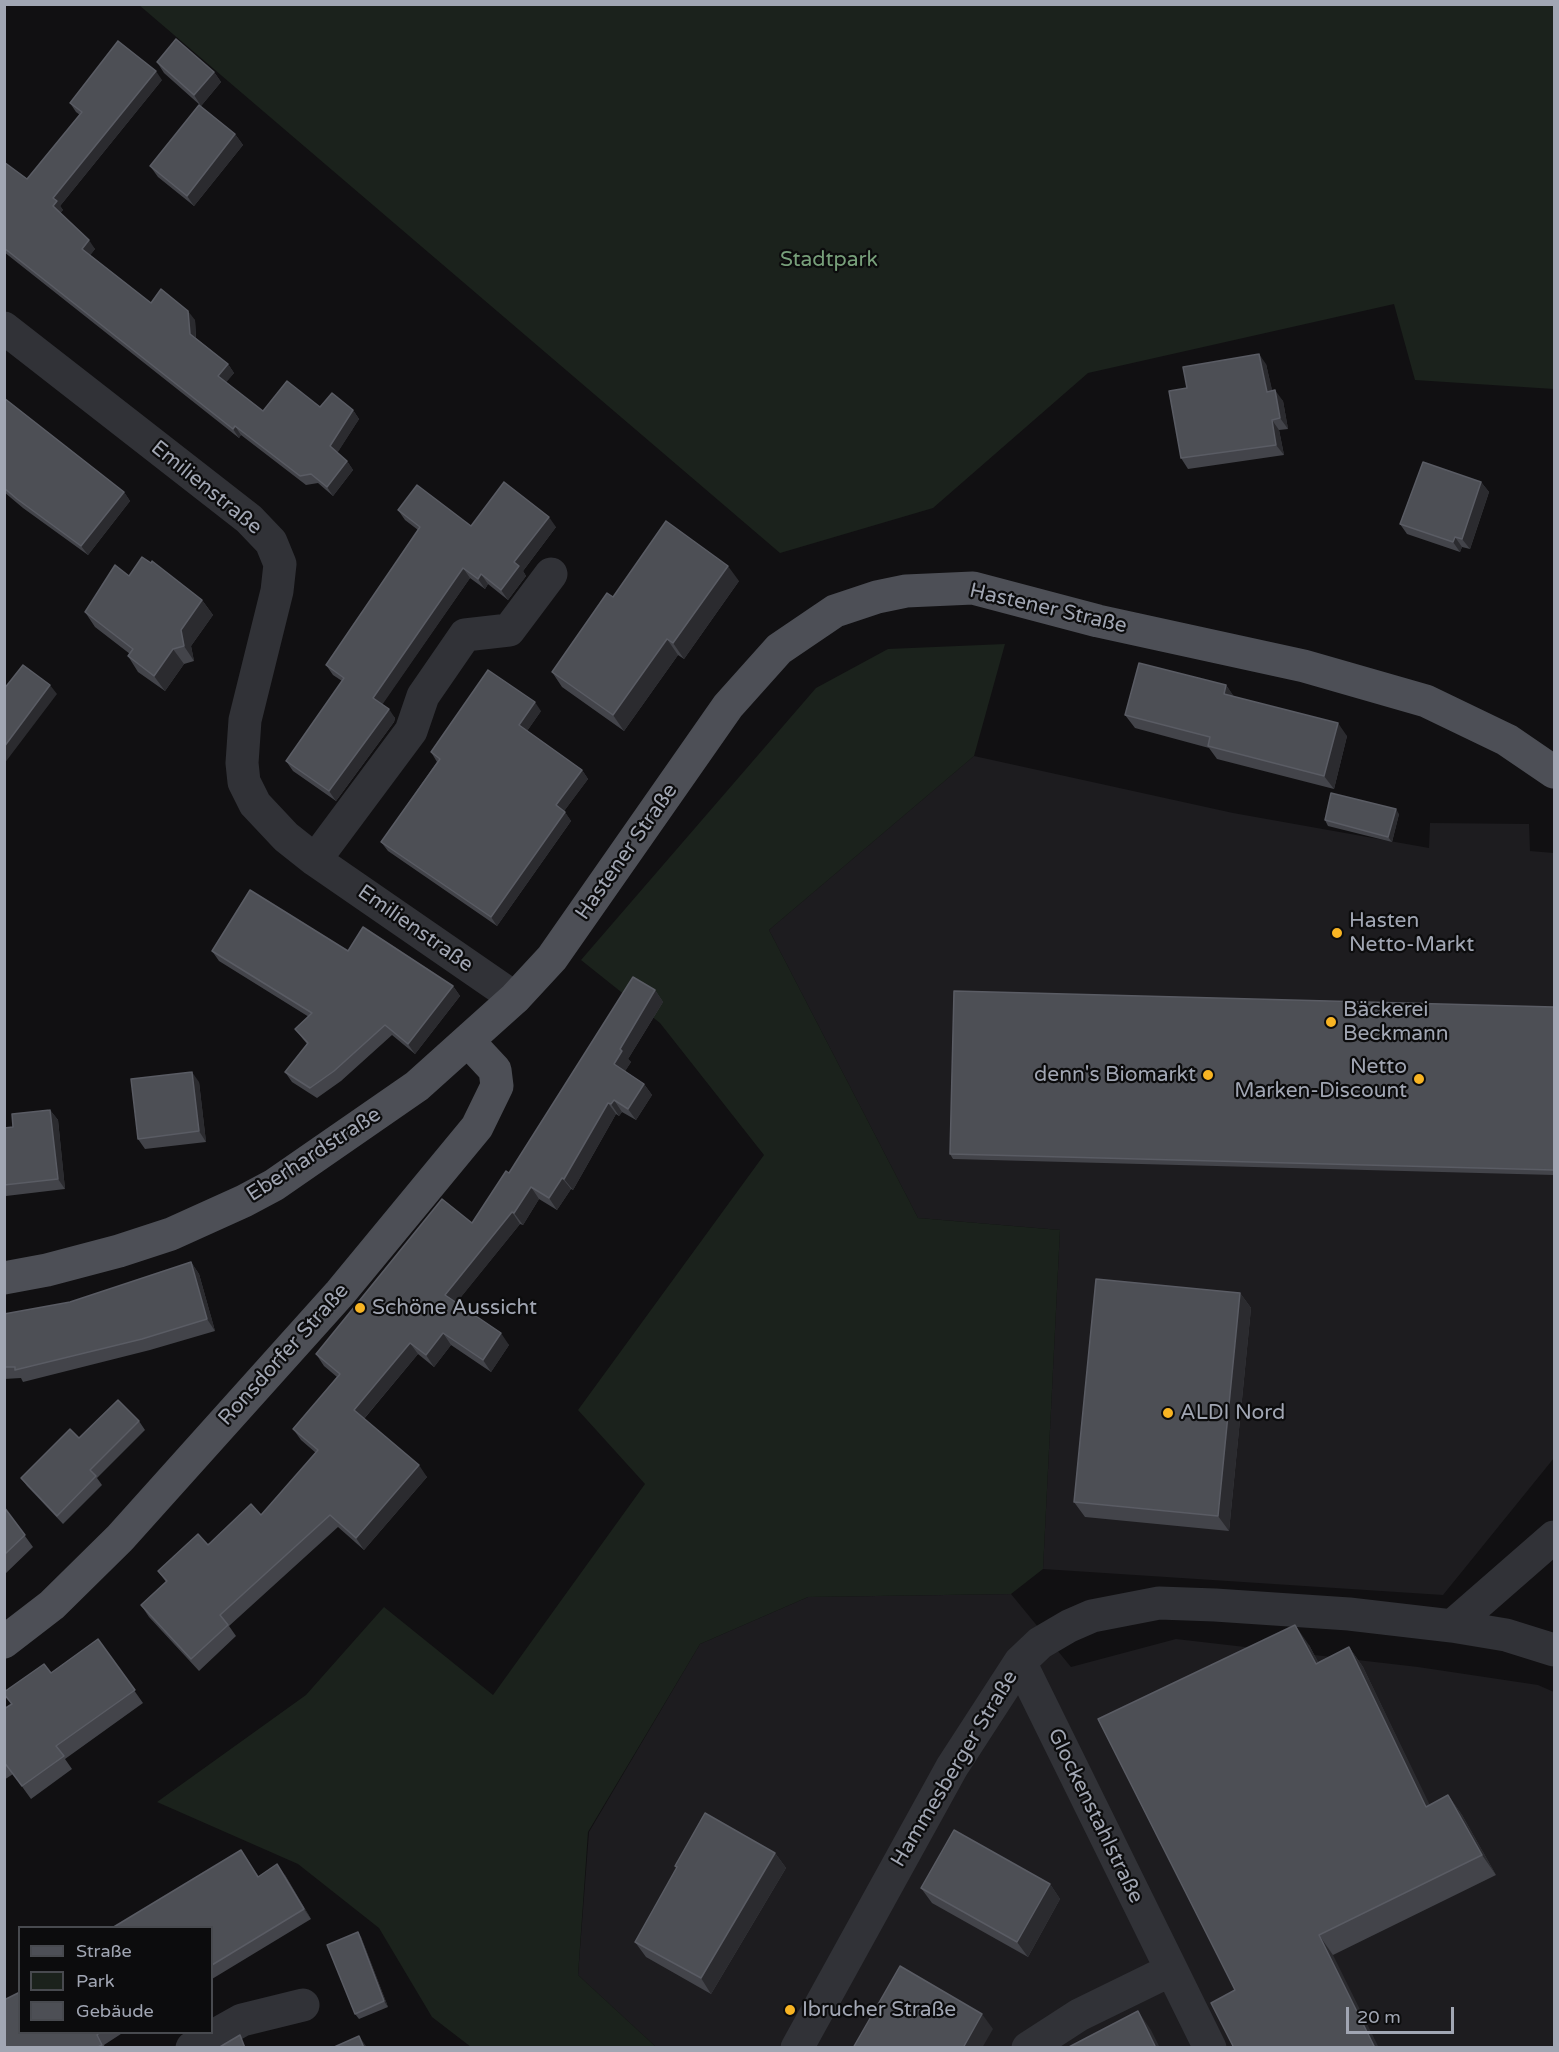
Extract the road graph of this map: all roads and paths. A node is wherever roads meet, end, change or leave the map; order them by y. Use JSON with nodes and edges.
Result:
{"nodes":[{"id":1,"x":4,"y":328,"type":"edge"},
{"id":2,"x":551,"y":574,"type":"dead end"},
{"id":3,"x":1554,"y":772,"type":"edge"},
{"id":4,"x":315,"y":860,"type":"junction"},
{"id":5,"x":514,"y":998,"type":"junction"},
{"id":6,"x":468,"y":1041,"type":"junction"},
{"id":7,"x":4,"y":1278,"type":"edge"},
{"id":8,"x":1554,"y":1537,"type":"edge"},
{"id":9,"x":1452,"y":1626,"type":"junction"},
{"id":10,"x":4,"y":1642,"type":"edge"},
{"id":11,"x":1554,"y":1650,"type":"edge"},
{"id":12,"x":1020,"y":1662,"type":"junction"},
{"id":13,"x":1171,"y":1970,"type":"junction"},
{"id":14,"x":303,"y":2005,"type":"dead end"},
{"id":15,"x":192,"y":2048,"type":"edge"},
{"id":16,"x":796,"y":2048,"type":"edge"},
{"id":17,"x":1029,"y":2048,"type":"edge"},
{"id":18,"x":1210,"y":2048,"type":"edge"}],
"edges":[{"from":1,"to":4,"type":"street","name":"Emilienstraße"},
{"from":2,"to":4,"type":"street"},
{"from":3,"to":5,"type":"main road","name":"Hastener Straße"},
{"from":4,"to":5,"type":"street","name":"Emilienstraße"},
{"from":5,"to":6,"type":"main road","name":"Hastener Straße"},
{"from":6,"to":7,"type":"main road","name":"Eberhardstraße"},
{"from":6,"to":10,"type":"main road","name":"Ronsdorfer Straße"},
{"from":8,"to":9,"type":"street"},
{"from":9,"to":11,"type":"street","name":"Hammesberger Straße"},
{"from":9,"to":12,"type":"street","name":"Hammesberger Straße"},
{"from":12,"to":13,"type":"street","name":"Glockenstahlstraße"},
{"from":12,"to":16,"type":"street","name":"Hammesberger Straße"},
{"from":13,"to":17,"type":"street"},
{"from":13,"to":18,"type":"street","name":"Glockenstahlstraße"},
{"from":14,"to":15,"type":"street"}]}
